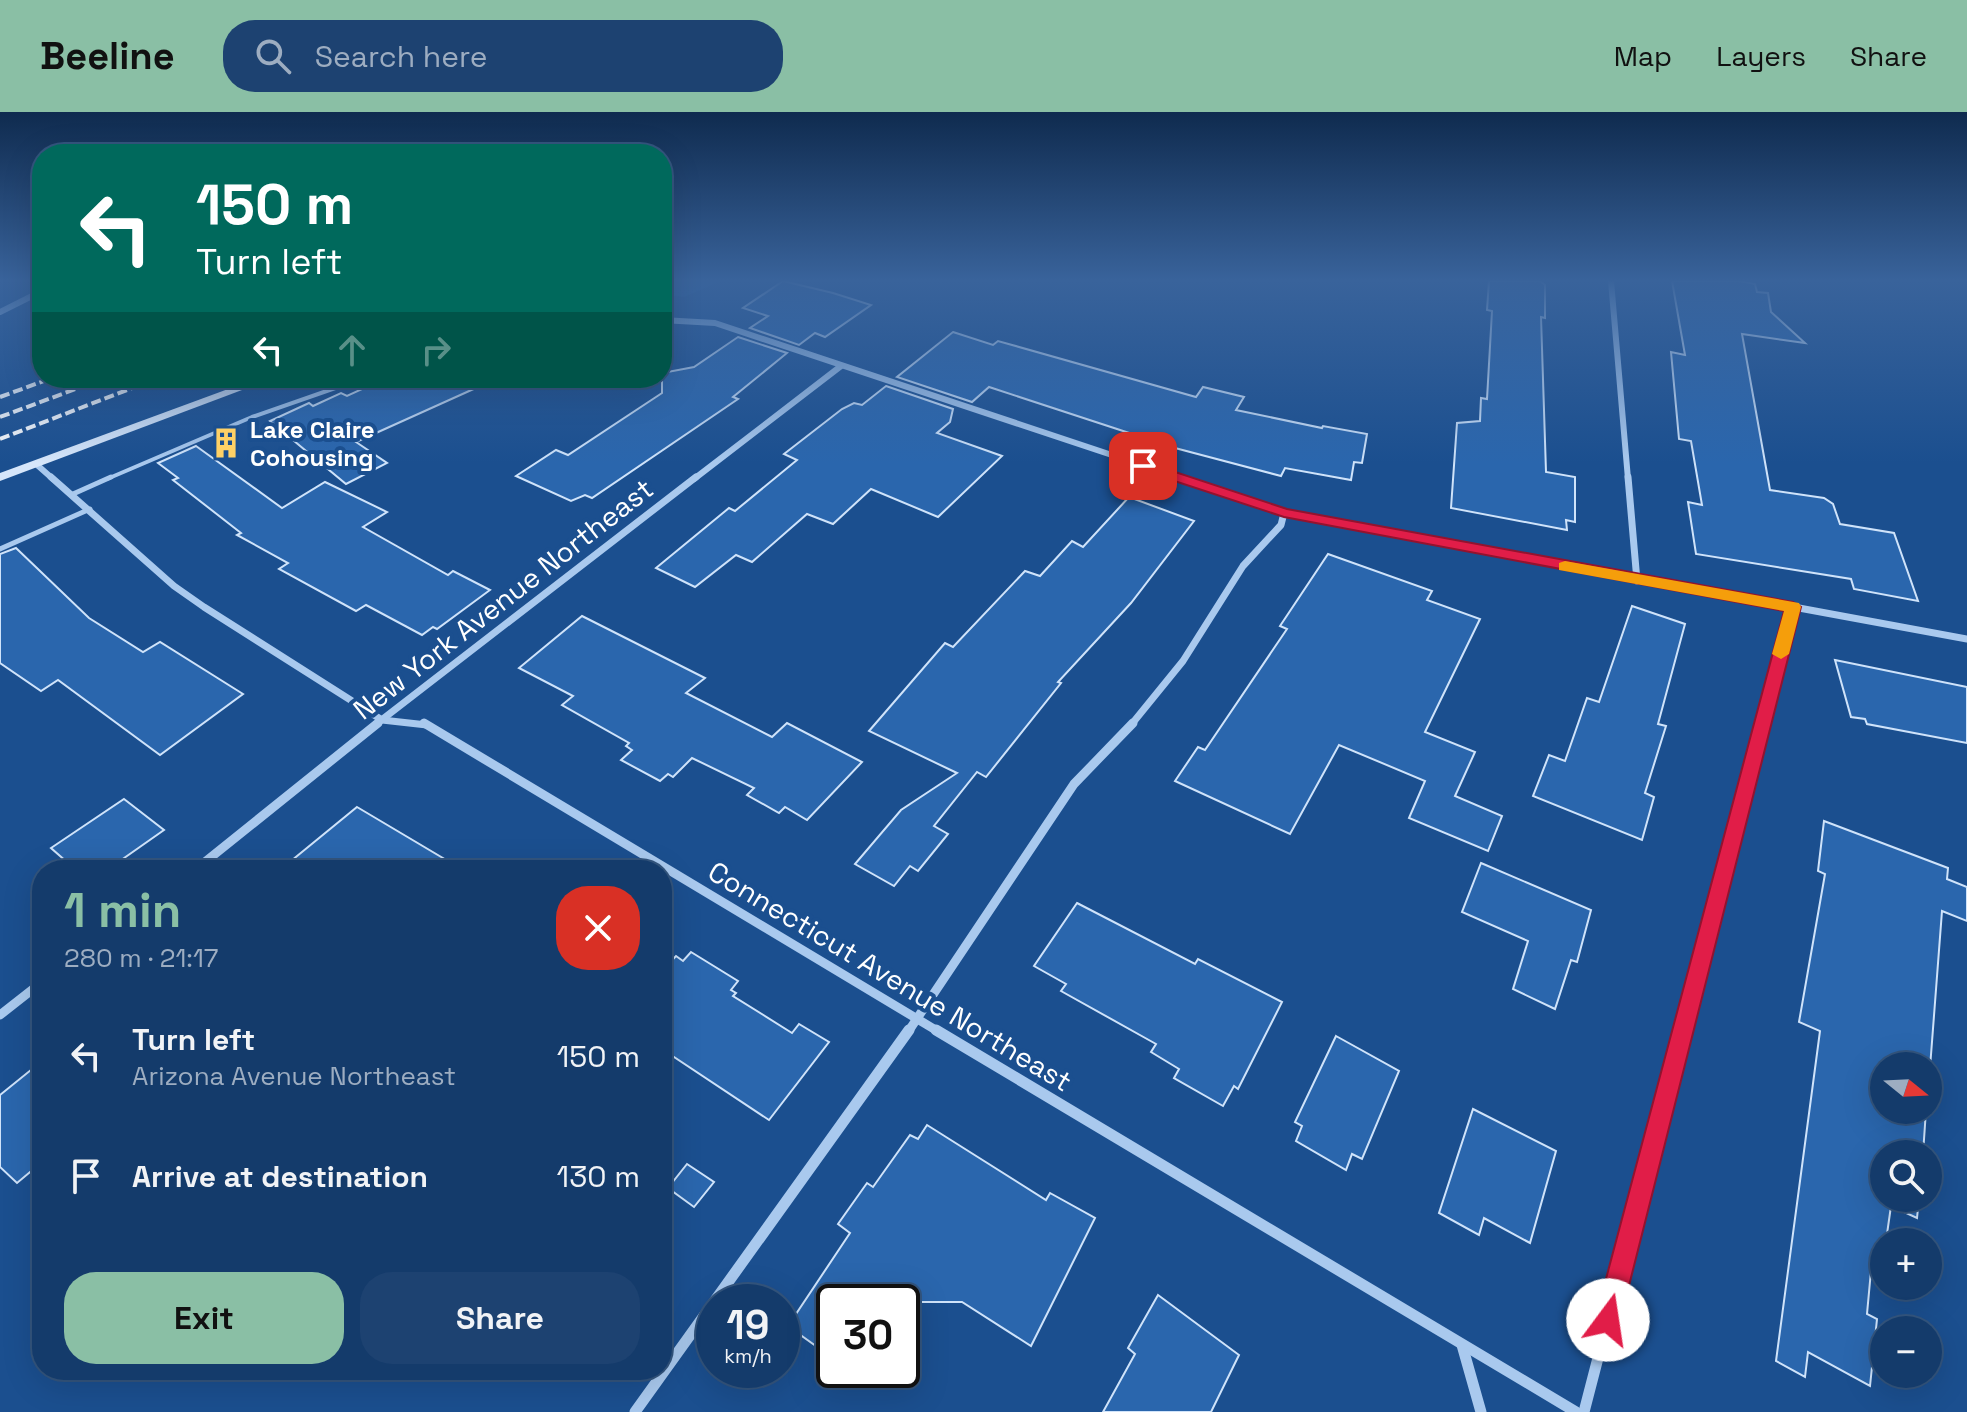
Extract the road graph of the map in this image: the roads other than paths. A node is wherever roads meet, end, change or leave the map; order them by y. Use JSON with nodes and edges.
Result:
{"nodes":[{"id":1,"x":770,"y":342,"type":"edge"},
{"id":2,"x":1616,"y":342,"type":"edge"},
{"id":3,"x":841,"y":366,"type":"junction"},
{"id":4,"x":241,"y":388,"type":"edge"},
{"id":5,"x":335,"y":388,"type":"edge"},
{"id":6,"x":36,"y":464,"type":"junction"},
{"id":7,"x":0,"y":477,"type":"edge"},
{"id":8,"x":73,"y":494,"type":"junction"},
{"id":9,"x":90,"y":509,"type":"junction"},
{"id":10,"x":1284,"y":513,"type":"junction"},
{"id":11,"x":0,"y":549,"type":"edge"},
{"id":12,"x":1637,"y":581,"type":"junction"},
{"id":13,"x":1793,"y":607,"type":"junction"},
{"id":14,"x":1967,"y":639,"type":"edge"},
{"id":15,"x":382,"y":720,"type":"junction"},
{"id":16,"x":207,"y":860,"type":"edge"},
{"id":17,"x":654,"y":860,"type":"edge"},
{"id":18,"x":672,"y":871,"type":"edge"},
{"id":19,"x":32,"y":990,"type":"edge"},
{"id":20,"x":0,"y":1015,"type":"edge"},
{"id":21,"x":918,"y":1017,"type":"junction"},
{"id":22,"x":1462,"y":1344,"type":"junction"},
{"id":23,"x":672,"y":1360,"type":"edge"},
{"id":24,"x":658,"y":1380,"type":"edge"},
{"id":25,"x":635,"y":1412,"type":"edge"},
{"id":26,"x":1481,"y":1412,"type":"edge"},
{"id":27,"x":1576,"y":1412,"type":"edge"},
{"id":28,"x":1584,"y":1412,"type":"edge"}],
"edges":[{"from":1,"to":3,"type":"street"},
{"from":2,"to":12,"type":"street"},
{"from":3,"to":10,"type":"street"},
{"from":3,"to":15,"type":"street","name":"New York Avenue Northeast"},
{"from":4,"to":6,"type":"main road"},
{"from":5,"to":8,"type":"lane"},
{"from":6,"to":7,"type":"main road"},
{"from":6,"to":8,"type":"street","name":"Connecticut Avenue Northeast"},
{"from":8,"to":9,"type":"street","name":"Connecticut Avenue Northeast"},
{"from":9,"to":11,"type":"lane"},
{"from":9,"to":15,"type":"street","name":"Connecticut Avenue Northeast"},
{"from":10,"to":12,"type":"street"},
{"from":10,"to":21,"type":"street"},
{"from":12,"to":13,"type":"street"},
{"from":13,"to":14,"type":"street"},
{"from":13,"to":28,"type":"street"},
{"from":15,"to":16,"type":"street","name":"New York Avenue Northeast"},
{"from":15,"to":17,"type":"street","name":"Connecticut Avenue Northeast"},
{"from":18,"to":21,"type":"street","name":"Connecticut Avenue Northeast"},
{"from":19,"to":20,"type":"street"},
{"from":21,"to":22,"type":"street","name":"Connecticut Avenue Northeast"},
{"from":21,"to":23,"type":"street"},
{"from":22,"to":26,"type":"street"},
{"from":22,"to":27,"type":"street","name":"Connecticut Avenue Northeast"},
{"from":24,"to":25,"type":"street"}]}
